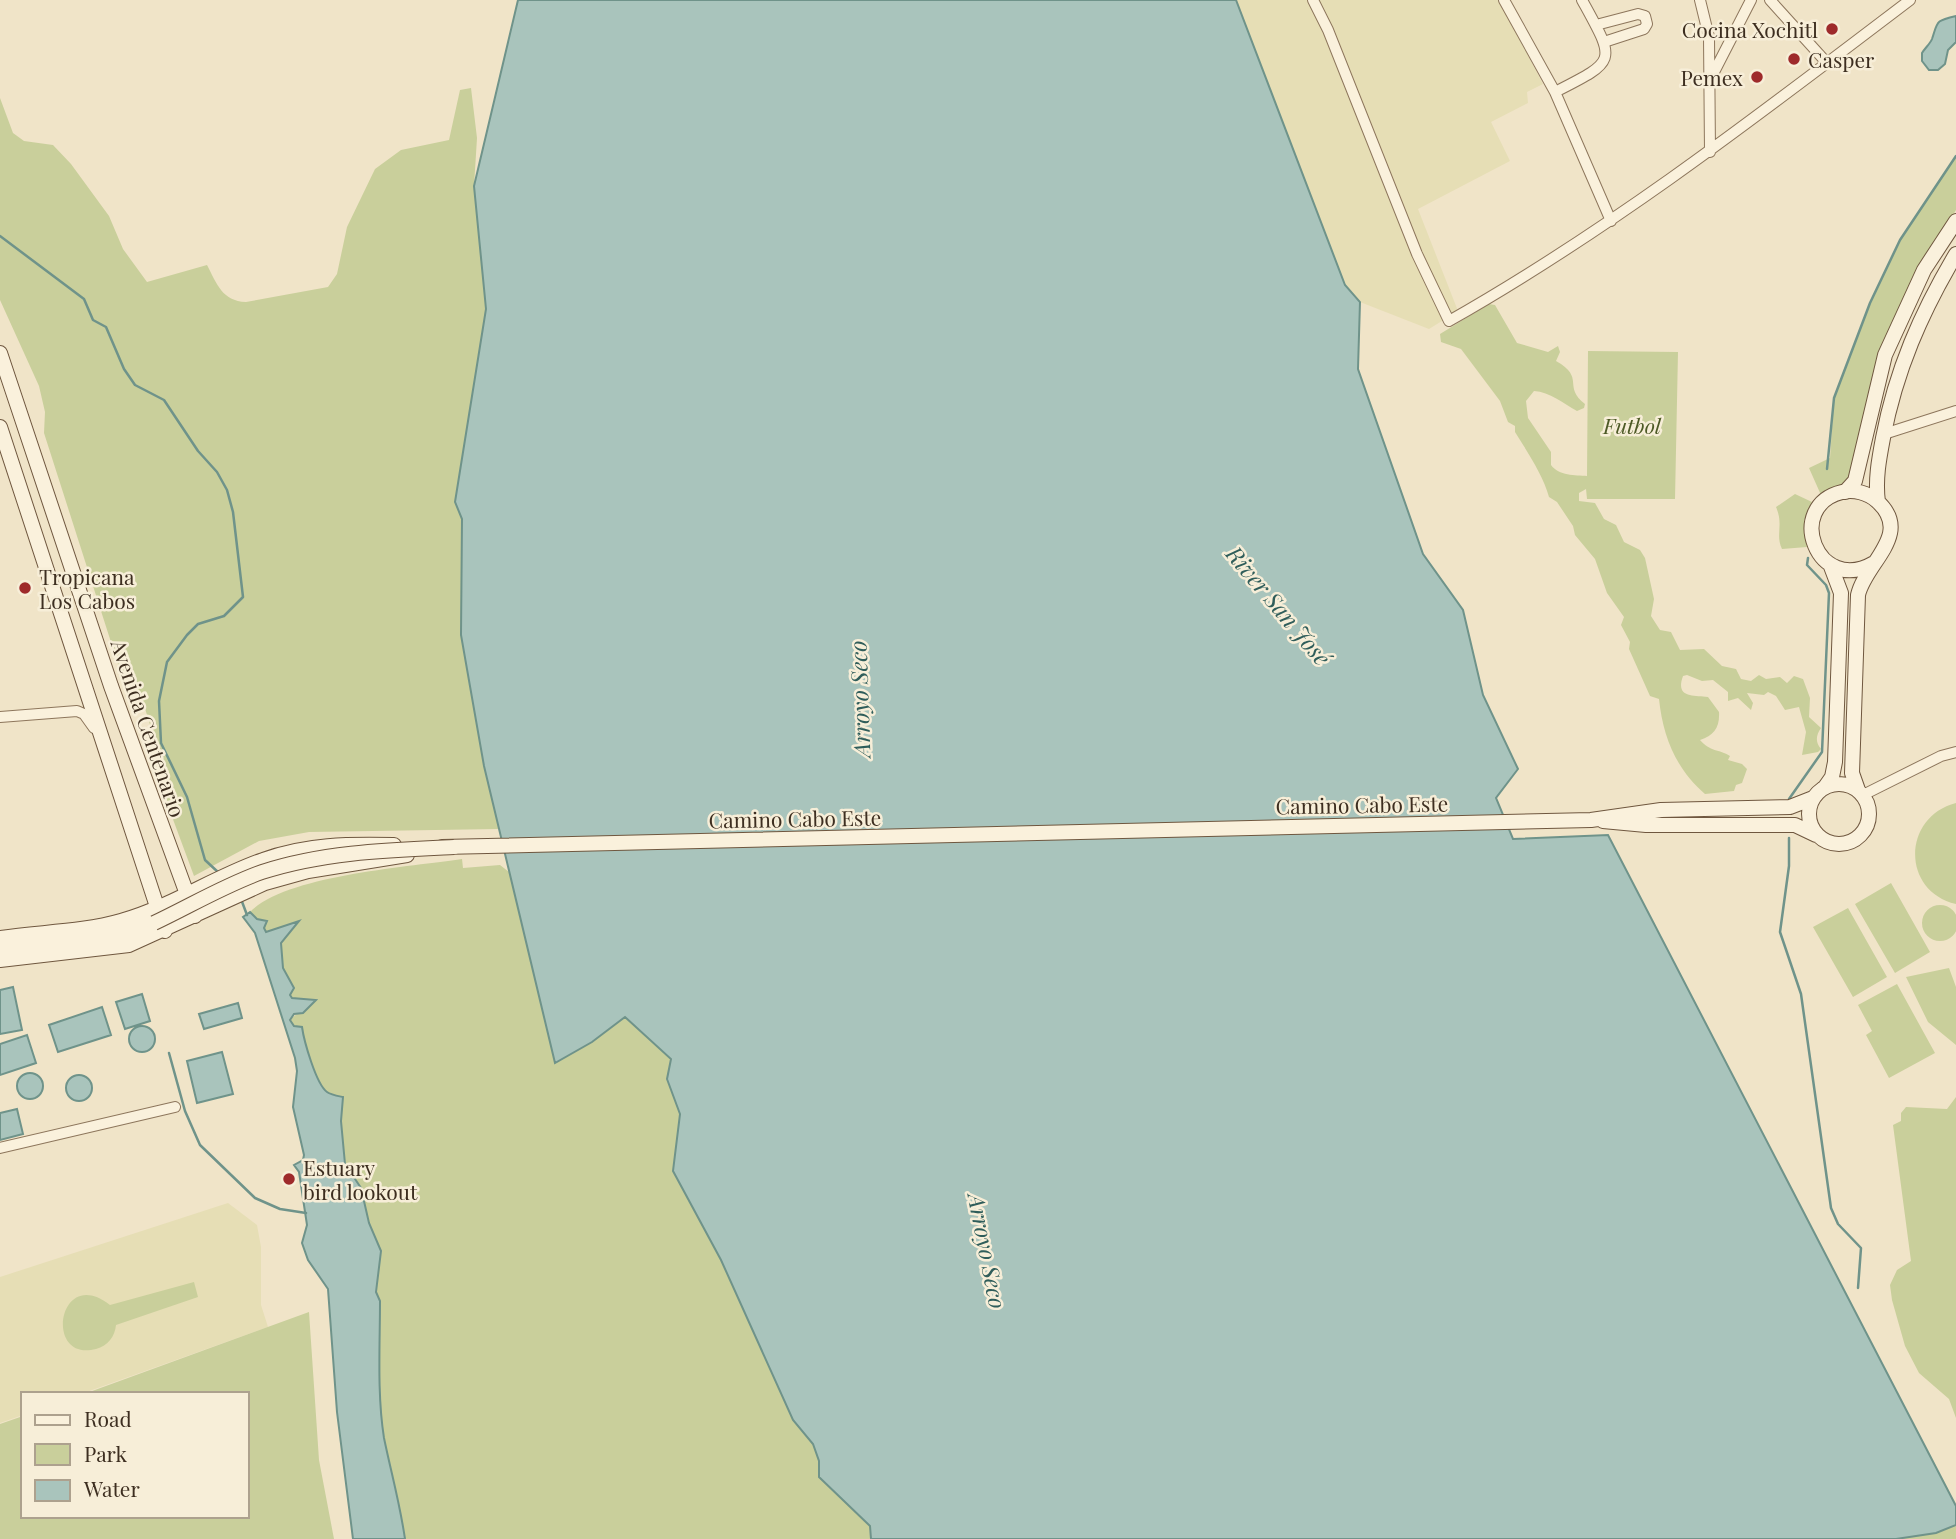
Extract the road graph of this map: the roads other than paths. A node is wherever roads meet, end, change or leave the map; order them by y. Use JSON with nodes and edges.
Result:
{"nodes":[{"id":1,"x":1313,"y":0,"type":"edge"},
{"id":2,"x":1504,"y":0,"type":"edge"},
{"id":3,"x":1582,"y":0,"type":"edge"},
{"id":4,"x":1700,"y":0,"type":"edge"},
{"id":5,"x":1751,"y":0,"type":"edge"},
{"id":6,"x":1770,"y":0,"type":"edge"},
{"id":7,"x":1910,"y":0,"type":"edge"},
{"id":8,"x":1596,"y":26,"type":"junction"},
{"id":9,"x":1604,"y":42,"type":"junction"},
{"id":10,"x":1827,"y":63,"type":"junction"},
{"id":11,"x":1710,"y":79,"type":"junction"},
{"id":12,"x":1555,"y":92,"type":"junction"},
{"id":13,"x":1710,"y":152,"type":"junction"},
{"id":14,"x":1611,"y":221,"type":"junction"},
{"id":15,"x":1956,"y":221,"type":"edge"},
{"id":16,"x":1956,"y":254,"type":"edge"},
{"id":17,"x":0,"y":354,"type":"edge"},
{"id":18,"x":1956,"y":411,"type":"edge"},
{"id":19,"x":0,"y":427,"type":"edge"},
{"id":20,"x":1884,"y":434,"type":"junction"},
{"id":21,"x":1845,"y":492,"type":"junction"},
{"id":22,"x":1878,"y":502,"type":"junction"},
{"id":23,"x":1874,"y":562,"type":"junction"},
{"id":24,"x":1830,"y":564,"type":"junction"},
{"id":25,"x":0,"y":717,"type":"edge"},
{"id":26,"x":1956,"y":752,"type":"edge"},
{"id":27,"x":111,"y":760,"type":"junction"},
{"id":28,"x":1825,"y":787,"type":"junction"},
{"id":29,"x":1860,"y":793,"type":"junction"},
{"id":30,"x":1813,"y":798,"type":"junction"},
{"id":31,"x":1591,"y":820,"type":"junction"},
{"id":32,"x":1816,"y":835,"type":"junction"},
{"id":33,"x":454,"y":847,"type":"junction"},
{"id":34,"x":186,"y":895,"type":"junction"},
{"id":35,"x":157,"y":908,"type":"junction"},
{"id":36,"x":195,"y":916,"type":"junction"},
{"id":37,"x":160,"y":927,"type":"junction"},
{"id":38,"x":0,"y":938,"type":"edge"},
{"id":39,"x":0,"y":947,"type":"edge"},
{"id":40,"x":0,"y":960,"type":"edge"},
{"id":41,"x":176,"y":1107,"type":"dead end"},
{"id":42,"x":0,"y":1148,"type":"edge"}],
"edges":[{"from":1,"to":14,"type":"street"},
{"from":2,"to":12,"type":"street"},
{"from":3,"to":8,"type":"street"},
{"from":4,"to":11,"type":"street"},
{"from":5,"to":11,"type":"street"},
{"from":6,"to":10,"type":"street"},
{"from":7,"to":10,"type":"street"},
{"from":8,"to":9,"type":"street"},
{"from":8,"to":9,"type":"street"},
{"from":9,"to":12,"type":"street"},
{"from":10,"to":13,"type":"street"},
{"from":11,"to":13,"type":"street"},
{"from":12,"to":14,"type":"street"},
{"from":13,"to":14,"type":"street"},
{"from":15,"to":21,"type":"main road"},
{"from":16,"to":20,"type":"main road"},
{"from":17,"to":34,"type":"main road","name":"Avenida Centenario"},
{"from":18,"to":20,"type":"street"},
{"from":19,"to":27,"type":"main road"},
{"from":20,"to":22,"type":"main road"},
{"from":21,"to":22,"type":"main road"},
{"from":21,"to":24,"type":"main road"},
{"from":22,"to":23,"type":"main road"},
{"from":23,"to":24,"type":"main road"},
{"from":23,"to":29,"type":"main road"},
{"from":24,"to":28,"type":"main road"},
{"from":25,"to":27,"type":"street"},
{"from":26,"to":29,"type":"street"},
{"from":27,"to":35,"type":"main road"},
{"from":28,"to":29,"type":"main road"},
{"from":28,"to":30,"type":"main road"},
{"from":29,"to":32,"type":"main road"},
{"from":30,"to":31,"type":"main road","name":"Camino Cabo Este"},
{"from":30,"to":32,"type":"main road"},
{"from":31,"to":32,"type":"main road","name":"Camino Cabo Este"},
{"from":31,"to":33,"type":"main road","name":"Camino Cabo Este"},
{"from":33,"to":34,"type":"main road","bridge":true},
{"from":33,"to":36,"type":"main road","bridge":true},
{"from":33,"to":37,"type":"main road","name":"Camino Cabo Este","bridge":true},
{"from":34,"to":35,"type":"main road"},
{"from":34,"to":36,"type":"main road","name":"Avenida Centenario"},
{"from":35,"to":37,"type":"main road"},
{"from":35,"to":38,"type":"main road"},
{"from":36,"to":37,"type":"main road"},
{"from":37,"to":39,"type":"main road","name":"Camino Cabo Este"},
{"from":37,"to":40,"type":"main road"},
{"from":41,"to":42,"type":"street"}]}
